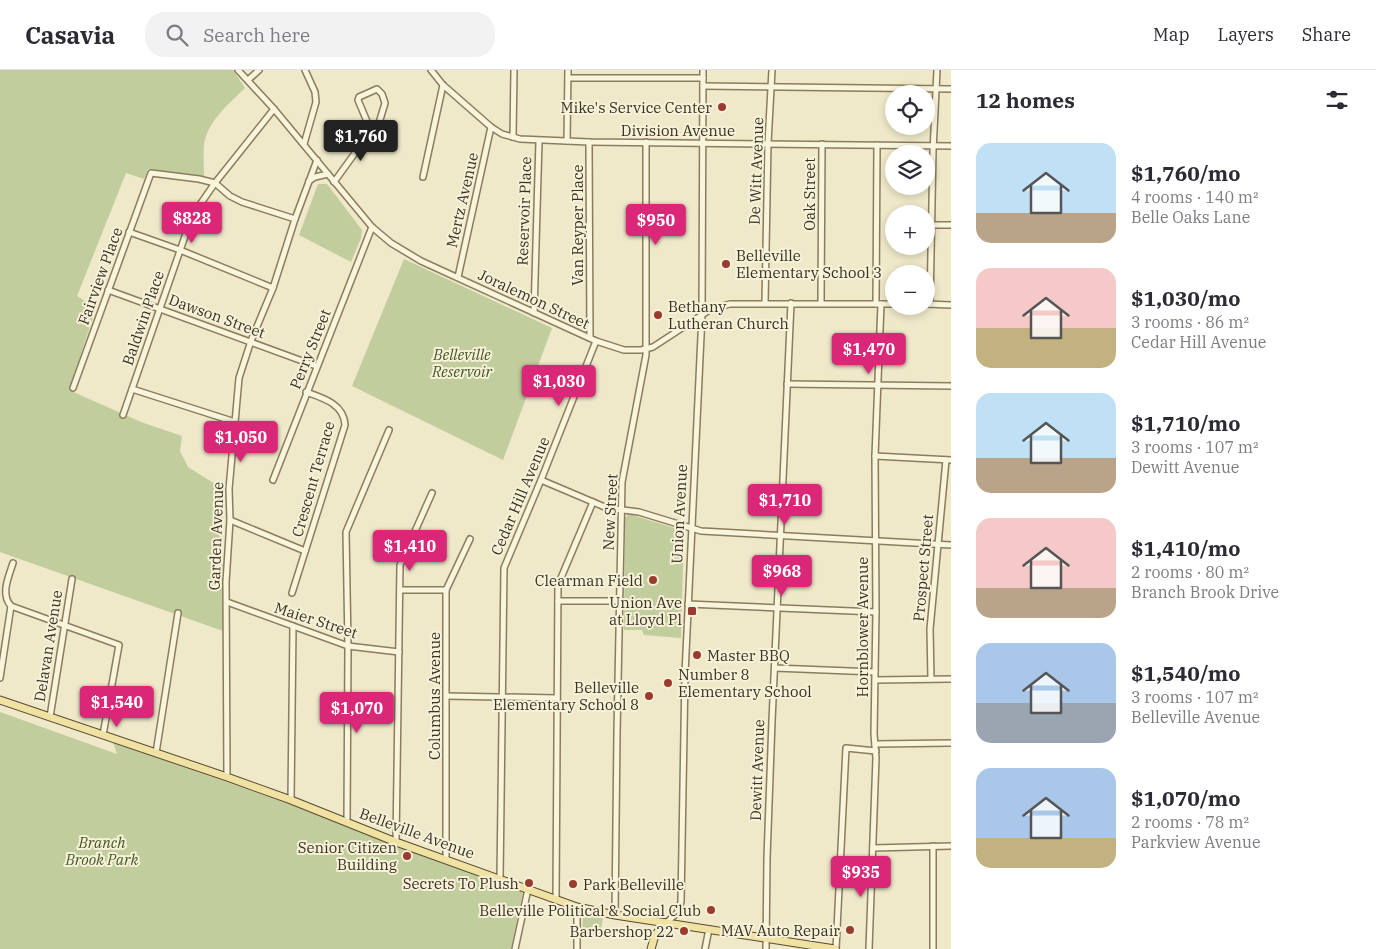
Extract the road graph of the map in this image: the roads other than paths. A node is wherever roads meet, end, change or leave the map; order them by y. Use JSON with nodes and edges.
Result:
{"nodes":[{"id":1,"x":238,"y":70,"type":"edge"},
{"id":2,"x":259,"y":70,"type":"edge"},
{"id":3,"x":305,"y":70,"type":"edge"},
{"id":4,"x":431,"y":70,"type":"edge"},
{"id":5,"x":514,"y":70,"type":"edge"},
{"id":6,"x":568,"y":70,"type":"edge"},
{"id":7,"x":703,"y":70,"type":"edge"},
{"id":8,"x":772,"y":70,"type":"edge"},
{"id":9,"x":937,"y":70,"type":"edge"},
{"id":10,"x":568,"y":78,"type":"junction"},
{"id":11,"x":703,"y":78,"type":"junction"},
{"id":12,"x":248,"y":80,"type":"junction"},
{"id":13,"x":443,"y":84,"type":"junction"},
{"id":14,"x":703,"y":86,"type":"junction"},
{"id":15,"x":771,"y":87,"type":"junction"},
{"id":16,"x":936,"y":89,"type":"junction"},
{"id":17,"x":951,"y":89,"type":"edge"},
{"id":18,"x":274,"y":109,"type":"junction"},
{"id":19,"x":491,"y":127,"type":"junction"},
{"id":20,"x":371,"y":131,"type":"junction"},
{"id":21,"x":513,"y":137,"type":"junction"},
{"id":22,"x":539,"y":140,"type":"junction"},
{"id":23,"x":567,"y":141,"type":"junction"},
{"id":24,"x":589,"y":142,"type":"junction"},
{"id":25,"x":646,"y":142,"type":"junction"},
{"id":26,"x":703,"y":142,"type":"junction"},
{"id":27,"x":768,"y":143,"type":"junction"},
{"id":28,"x":304,"y":144,"type":"junction"},
{"id":29,"x":822,"y":144,"type":"junction"},
{"id":30,"x":877,"y":145,"type":"junction"},
{"id":31,"x":885,"y":145,"type":"edge"},
{"id":32,"x":933,"y":145,"type":"edge"},
{"id":33,"x":935,"y":146,"type":"edge"},
{"id":34,"x":951,"y":146,"type":"edge"},
{"id":35,"x":316,"y":160,"type":"junction"},
{"id":36,"x":328,"y":174,"type":"junction"},
{"id":37,"x":423,"y":177,"type":"dead end"},
{"id":38,"x":309,"y":181,"type":"junction"},
{"id":39,"x":334,"y":182,"type":"junction"},
{"id":40,"x":215,"y":183,"type":"junction"},
{"id":41,"x":295,"y":219,"type":"junction"},
{"id":42,"x":935,"y":225,"type":"edge"},
{"id":43,"x":951,"y":225,"type":"edge"},
{"id":44,"x":372,"y":227,"type":"junction"},
{"id":45,"x":129,"y":232,"type":"junction"},
{"id":46,"x":180,"y":250,"type":"junction"},
{"id":47,"x":458,"y":277,"type":"junction"},
{"id":48,"x":273,"y":288,"type":"junction"},
{"id":49,"x":108,"y":290,"type":"junction"},
{"id":50,"x":765,"y":303,"type":"junction"},
{"id":51,"x":791,"y":303,"type":"junction"},
{"id":52,"x":820,"y":303,"type":"junction"},
{"id":53,"x":878,"y":304,"type":"junction"},
{"id":54,"x":885,"y":304,"type":"edge"},
{"id":55,"x":935,"y":304,"type":"edge"},
{"id":56,"x":951,"y":305,"type":"edge"},
{"id":57,"x":159,"y":308,"type":"junction"},
{"id":58,"x":534,"y":313,"type":"junction"},
{"id":59,"x":702,"y":315,"type":"junction"},
{"id":60,"x":590,"y":338,"type":"junction"},
{"id":61,"x":251,"y":341,"type":"junction"},
{"id":62,"x":596,"y":341,"type":"junction"},
{"id":63,"x":646,"y":349,"type":"junction"},
{"id":64,"x":316,"y":366,"type":"junction"},
{"id":65,"x":787,"y":384,"type":"junction"},
{"id":66,"x":878,"y":385,"type":"junction"},
{"id":67,"x":951,"y":386,"type":"edge"},
{"id":68,"x":73,"y":388,"type":"dead end"},
{"id":69,"x":132,"y":389,"type":"junction"},
{"id":70,"x":306,"y":392,"type":"junction"},
{"id":71,"x":124,"y":415,"type":"dead end"},
{"id":72,"x":235,"y":422,"type":"junction"},
{"id":73,"x":389,"y":430,"type":"dead end"},
{"id":74,"x":874,"y":456,"type":"junction"},
{"id":75,"x":948,"y":460,"type":"edge"},
{"id":76,"x":273,"y":480,"type":"dead end"},
{"id":77,"x":541,"y":480,"type":"junction"},
{"id":78,"x":432,"y":494,"type":"dead end"},
{"id":79,"x":593,"y":502,"type":"junction"},
{"id":80,"x":621,"y":510,"type":"junction"},
{"id":81,"x":230,"y":520,"type":"junction"},
{"id":82,"x":692,"y":528,"type":"junction"},
{"id":83,"x":781,"y":536,"type":"junction"},
{"id":84,"x":470,"y":539,"type":"dead end"},
{"id":85,"x":875,"y":542,"type":"junction"},
{"id":86,"x":937,"y":545,"type":"junction"},
{"id":87,"x":951,"y":545,"type":"edge"},
{"id":88,"x":305,"y":551,"type":"junction"},
{"id":89,"x":13,"y":563,"type":"dead end"},
{"id":90,"x":72,"y":578,"type":"dead end"},
{"id":91,"x":400,"y":590,"type":"junction"},
{"id":92,"x":446,"y":590,"type":"junction"},
{"id":93,"x":292,"y":593,"type":"dead end"},
{"id":94,"x":558,"y":601,"type":"junction"},
{"id":95,"x":619,"y":601,"type":"junction"},
{"id":96,"x":227,"y":602,"type":"junction"},
{"id":97,"x":688,"y":604,"type":"junction"},
{"id":98,"x":11,"y":606,"type":"junction"},
{"id":99,"x":777,"y":607,"type":"junction"},
{"id":100,"x":876,"y":612,"type":"junction"},
{"id":101,"x":178,"y":613,"type":"dead end"},
{"id":102,"x":64,"y":625,"type":"junction"},
{"id":103,"x":293,"y":626,"type":"junction"},
{"id":104,"x":348,"y":646,"type":"junction"},
{"id":105,"x":399,"y":652,"type":"junction"},
{"id":106,"x":775,"y":668,"type":"junction"},
{"id":107,"x":875,"y":672,"type":"junction"},
{"id":108,"x":0,"y":678,"type":"edge"},
{"id":109,"x":951,"y":678,"type":"edge"},
{"id":110,"x":931,"y":679,"type":"junction"},
{"id":111,"x":875,"y":680,"type":"junction"},
{"id":112,"x":447,"y":696,"type":"junction"},
{"id":113,"x":502,"y":697,"type":"junction"},
{"id":114,"x":557,"y":698,"type":"junction"},
{"id":115,"x":0,"y":700,"type":"edge"},
{"id":116,"x":50,"y":717,"type":"junction"},
{"id":117,"x":103,"y":735,"type":"junction"},
{"id":118,"x":951,"y":743,"type":"edge"},
{"id":119,"x":875,"y":744,"type":"junction"},
{"id":120,"x":876,"y":751,"type":"junction"},
{"id":121,"x":156,"y":753,"type":"junction"},
{"id":122,"x":227,"y":777,"type":"junction"},
{"id":123,"x":292,"y":800,"type":"junction"},
{"id":124,"x":347,"y":822,"type":"junction"},
{"id":125,"x":396,"y":842,"type":"junction"},
{"id":126,"x":933,"y":846,"type":"junction"},
{"id":127,"x":951,"y":846,"type":"edge"},
{"id":128,"x":873,"y":848,"type":"junction"},
{"id":129,"x":446,"y":859,"type":"junction"},
{"id":130,"x":500,"y":878,"type":"junction"},
{"id":131,"x":528,"y":889,"type":"junction"},
{"id":132,"x":556,"y":899,"type":"junction"},
{"id":133,"x":577,"y":907,"type":"junction"},
{"id":134,"x":615,"y":914,"type":"junction"},
{"id":135,"x":666,"y":923,"type":"junction"},
{"id":136,"x":709,"y":929,"type":"junction"},
{"id":137,"x":767,"y":939,"type":"junction"},
{"id":138,"x":515,"y":949,"type":"edge"},
{"id":139,"x":577,"y":949,"type":"edge"},
{"id":140,"x":651,"y":949,"type":"edge"},
{"id":141,"x":706,"y":949,"type":"edge"},
{"id":142,"x":766,"y":949,"type":"edge"},
{"id":143,"x":836,"y":949,"type":"edge"},
{"id":144,"x":869,"y":949,"type":"edge"},
{"id":145,"x":933,"y":949,"type":"edge"}],
"edges":[{"from":1,"to":12,"type":"street","name":"Joralemon Street"},
{"from":2,"to":12,"type":"street"},
{"from":3,"to":28,"type":"street"},
{"from":4,"to":13,"type":"street","name":"Division Avenue"},
{"from":5,"to":21,"type":"street"},
{"from":6,"to":10,"type":"street"},
{"from":7,"to":11,"type":"street","name":"Union Avenue"},
{"from":8,"to":15,"type":"street","name":"De Witt Avenue"},
{"from":9,"to":16,"type":"street"},
{"from":10,"to":11,"type":"street"},
{"from":10,"to":23,"type":"street"},
{"from":11,"to":14,"type":"street","name":"Union Avenue"},
{"from":12,"to":18,"type":"street","name":"Joralemon Street"},
{"from":13,"to":19,"type":"street","name":"Division Avenue"},
{"from":13,"to":37,"type":"street"},
{"from":14,"to":15,"type":"street"},
{"from":14,"to":26,"type":"street","name":"Union Avenue"},
{"from":15,"to":16,"type":"street"},
{"from":15,"to":27,"type":"street","name":"De Witt Avenue"},
{"from":16,"to":17,"type":"street"},
{"from":16,"to":32,"type":"street"},
{"from":18,"to":28,"type":"street","name":"Joralemon Street"},
{"from":18,"to":40,"type":"street","name":"Baldwin Place"},
{"from":19,"to":21,"type":"street","name":"Division Avenue"},
{"from":19,"to":47,"type":"street","name":"Mertz Avenue"},
{"from":20,"to":20,"type":"street"},
{"from":20,"to":39,"type":"street"},
{"from":21,"to":22,"type":"street","name":"Division Avenue"},
{"from":22,"to":23,"type":"street","name":"Division Avenue"},
{"from":22,"to":58,"type":"street","name":"Reservoir Place"},
{"from":23,"to":24,"type":"street","name":"Division Avenue"},
{"from":24,"to":25,"type":"street","name":"Division Avenue"},
{"from":24,"to":60,"type":"street","name":"Van Reyper Place"},
{"from":25,"to":26,"type":"street","name":"Division Avenue"},
{"from":25,"to":63,"type":"street","name":"New Street"},
{"from":26,"to":27,"type":"street","name":"Division Avenue"},
{"from":26,"to":59,"type":"street","name":"Union Avenue"},
{"from":27,"to":29,"type":"street","name":"Division Avenue"},
{"from":27,"to":50,"type":"street","name":"De Witt Avenue"},
{"from":28,"to":35,"type":"street","name":"Joralemon Street"},
{"from":29,"to":30,"type":"street","name":"Division Avenue"},
{"from":29,"to":52,"type":"street","name":"Oak Street"},
{"from":30,"to":31,"type":"street","name":"Division Avenue"},
{"from":30,"to":53,"type":"street","name":"Hornblower Avenue"},
{"from":33,"to":34,"type":"street","name":"Division Avenue"},
{"from":35,"to":36,"type":"street","name":"Joralemon Street"},
{"from":35,"to":38,"type":"street","name":"Garden Avenue"},
{"from":36,"to":38,"type":"street"},
{"from":36,"to":39,"type":"street","name":"Joralemon Street"},
{"from":38,"to":41,"type":"street","name":"Garden Avenue"},
{"from":39,"to":44,"type":"street","name":"Joralemon Street"},
{"from":40,"to":41,"type":"street"},
{"from":40,"to":45,"type":"street","name":"Fairview Place"},
{"from":40,"to":46,"type":"street","name":"Baldwin Place"},
{"from":41,"to":48,"type":"street","name":"Garden Avenue"},
{"from":42,"to":43,"type":"street"},
{"from":44,"to":47,"type":"street","name":"Joralemon Street"},
{"from":44,"to":64,"type":"street","name":"Perry Street"},
{"from":45,"to":46,"type":"street"},
{"from":45,"to":49,"type":"street","name":"Fairview Place"},
{"from":46,"to":48,"type":"street"},
{"from":46,"to":57,"type":"street","name":"Baldwin Place"},
{"from":47,"to":58,"type":"street","name":"Joralemon Street"},
{"from":48,"to":61,"type":"street","name":"Garden Avenue"},
{"from":49,"to":57,"type":"street","name":"Dawson Street"},
{"from":49,"to":68,"type":"street","name":"Fairview Place"},
{"from":50,"to":51,"type":"street","name":"Joralemon Street"},
{"from":50,"to":59,"type":"street","name":"Joralemon Street"},
{"from":51,"to":52,"type":"street","name":"Joralemon Street"},
{"from":51,"to":65,"type":"street","name":"Dewitt Avenue"},
{"from":52,"to":53,"type":"street","name":"Joralemon Street"},
{"from":53,"to":54,"type":"street","name":"Joralemon Street"},
{"from":53,"to":66,"type":"street","name":"Hornblower Avenue"},
{"from":55,"to":56,"type":"street"},
{"from":57,"to":61,"type":"street","name":"Dawson Street"},
{"from":57,"to":69,"type":"street","name":"Baldwin Place"},
{"from":58,"to":60,"type":"street","name":"Joralemon Street"},
{"from":59,"to":63,"type":"street","name":"Joralemon Street"},
{"from":59,"to":82,"type":"street","name":"Union Avenue"},
{"from":60,"to":62,"type":"street","name":"Joralemon Street"},
{"from":61,"to":64,"type":"street","name":"Dawson Street"},
{"from":61,"to":72,"type":"street","name":"Garden Avenue"},
{"from":62,"to":63,"type":"street","name":"Joralemon Street"},
{"from":62,"to":77,"type":"street","name":"Cedar Hill Avenue"},
{"from":63,"to":80,"type":"street","name":"New Street"},
{"from":64,"to":70,"type":"street","name":"Perry Street"},
{"from":65,"to":66,"type":"street"},
{"from":65,"to":83,"type":"street","name":"Dewitt Avenue"},
{"from":66,"to":67,"type":"street"},
{"from":66,"to":74,"type":"street","name":"Hornblower Avenue"},
{"from":69,"to":71,"type":"street","name":"Baldwin Place"},
{"from":69,"to":72,"type":"street"},
{"from":70,"to":76,"type":"street","name":"Perry Street"},
{"from":70,"to":88,"type":"street","name":"Crescent Terrace"},
{"from":72,"to":81,"type":"street","name":"Garden Avenue"},
{"from":73,"to":104,"type":"street"},
{"from":74,"to":75,"type":"street"},
{"from":74,"to":85,"type":"street","name":"Hornblower Avenue"},
{"from":75,"to":86,"type":"street","name":"Prospect Street"},
{"from":77,"to":79,"type":"street"},
{"from":77,"to":113,"type":"street","name":"Cedar Hill Avenue"},
{"from":78,"to":91,"type":"street"},
{"from":79,"to":80,"type":"street"},
{"from":79,"to":94,"type":"street"},
{"from":80,"to":82,"type":"street"},
{"from":80,"to":95,"type":"street","name":"New Street"},
{"from":81,"to":88,"type":"street"},
{"from":81,"to":96,"type":"street","name":"Garden Avenue"},
{"from":82,"to":83,"type":"street"},
{"from":82,"to":97,"type":"street","name":"Union Avenue"},
{"from":83,"to":85,"type":"street"},
{"from":83,"to":99,"type":"street","name":"Dewitt Avenue"},
{"from":84,"to":92,"type":"street","name":"Columbus Avenue"},
{"from":85,"to":86,"type":"street"},
{"from":85,"to":100,"type":"street","name":"Hornblower Avenue"},
{"from":86,"to":87,"type":"street"},
{"from":86,"to":110,"type":"street","name":"Prospect Street"},
{"from":88,"to":93,"type":"street","name":"Crescent Terrace"},
{"from":89,"to":98,"type":"street"},
{"from":90,"to":102,"type":"street","name":"Delavan Avenue"},
{"from":91,"to":92,"type":"street"},
{"from":91,"to":105,"type":"street"},
{"from":92,"to":112,"type":"street","name":"Columbus Avenue"},
{"from":94,"to":95,"type":"street"},
{"from":94,"to":114,"type":"street"},
{"from":95,"to":134,"type":"street","name":"New Street"},
{"from":96,"to":103,"type":"street","name":"Maier Street"},
{"from":96,"to":122,"type":"street","name":"Garden Avenue"},
{"from":97,"to":99,"type":"street"},
{"from":97,"to":135,"type":"street","name":"Union Avenue"},
{"from":98,"to":102,"type":"street"},
{"from":98,"to":108,"type":"street"},
{"from":99,"to":100,"type":"street"},
{"from":99,"to":106,"type":"street","name":"Dewitt Avenue"},
{"from":100,"to":107,"type":"street","name":"Hornblower Avenue"},
{"from":101,"to":121,"type":"street"},
{"from":102,"to":116,"type":"street","name":"Delavan Avenue"},
{"from":102,"to":117,"type":"street"},
{"from":103,"to":104,"type":"street","name":"Maier Street"},
{"from":103,"to":123,"type":"street"},
{"from":104,"to":105,"type":"street","name":"Maier Street"},
{"from":104,"to":124,"type":"street"},
{"from":105,"to":125,"type":"street"},
{"from":106,"to":107,"type":"street"},
{"from":106,"to":137,"type":"street","name":"Dewitt Avenue"},
{"from":107,"to":111,"type":"street","name":"Hornblower Avenue"},
{"from":109,"to":110,"type":"street"},
{"from":110,"to":111,"type":"street"},
{"from":111,"to":119,"type":"street","name":"Hornblower Avenue"},
{"from":112,"to":113,"type":"street"},
{"from":112,"to":129,"type":"street","name":"Columbus Avenue"},
{"from":113,"to":114,"type":"street"},
{"from":113,"to":130,"type":"street","name":"Cedar Hill Avenue"},
{"from":114,"to":132,"type":"street"},
{"from":115,"to":116,"type":"main road","name":"Belleville Avenue"},
{"from":116,"to":117,"type":"main road","name":"Belleville Avenue"},
{"from":117,"to":121,"type":"main road","name":"Belleville Avenue"},
{"from":118,"to":119,"type":"street"},
{"from":119,"to":120,"type":"street","name":"Hornblower Avenue"},
{"from":120,"to":128,"type":"street","name":"Hornblower Avenue"},
{"from":120,"to":143,"type":"street"},
{"from":121,"to":122,"type":"main road","name":"Belleville Avenue"},
{"from":122,"to":123,"type":"main road","name":"Belleville Avenue"},
{"from":123,"to":124,"type":"main road","name":"Belleville Avenue"},
{"from":124,"to":125,"type":"main road","name":"Belleville Avenue"},
{"from":125,"to":129,"type":"main road","name":"Belleville Avenue"},
{"from":126,"to":127,"type":"street"},
{"from":126,"to":128,"type":"street"},
{"from":126,"to":145,"type":"street"},
{"from":128,"to":144,"type":"street","name":"Hornblower Avenue"},
{"from":129,"to":130,"type":"main road","name":"Belleville Avenue"},
{"from":130,"to":131,"type":"main road","name":"Belleville Avenue"},
{"from":131,"to":132,"type":"main road","name":"Belleville Avenue"},
{"from":131,"to":138,"type":"street"},
{"from":132,"to":133,"type":"main road","name":"Belleville Avenue"},
{"from":133,"to":134,"type":"main road","name":"Belleville Avenue"},
{"from":133,"to":139,"type":"street"},
{"from":134,"to":135,"type":"main road","name":"Belleville Avenue"},
{"from":135,"to":136,"type":"main road","name":"Belleville Avenue"},
{"from":135,"to":140,"type":"main road","name":"Union Avenue"},
{"from":136,"to":137,"type":"main road","name":"Belleville Avenue"},
{"from":136,"to":141,"type":"street"},
{"from":137,"to":142,"type":"street","name":"Dewitt Avenue"},
{"from":137,"to":143,"type":"main road","name":"Belleville Avenue"}]}
